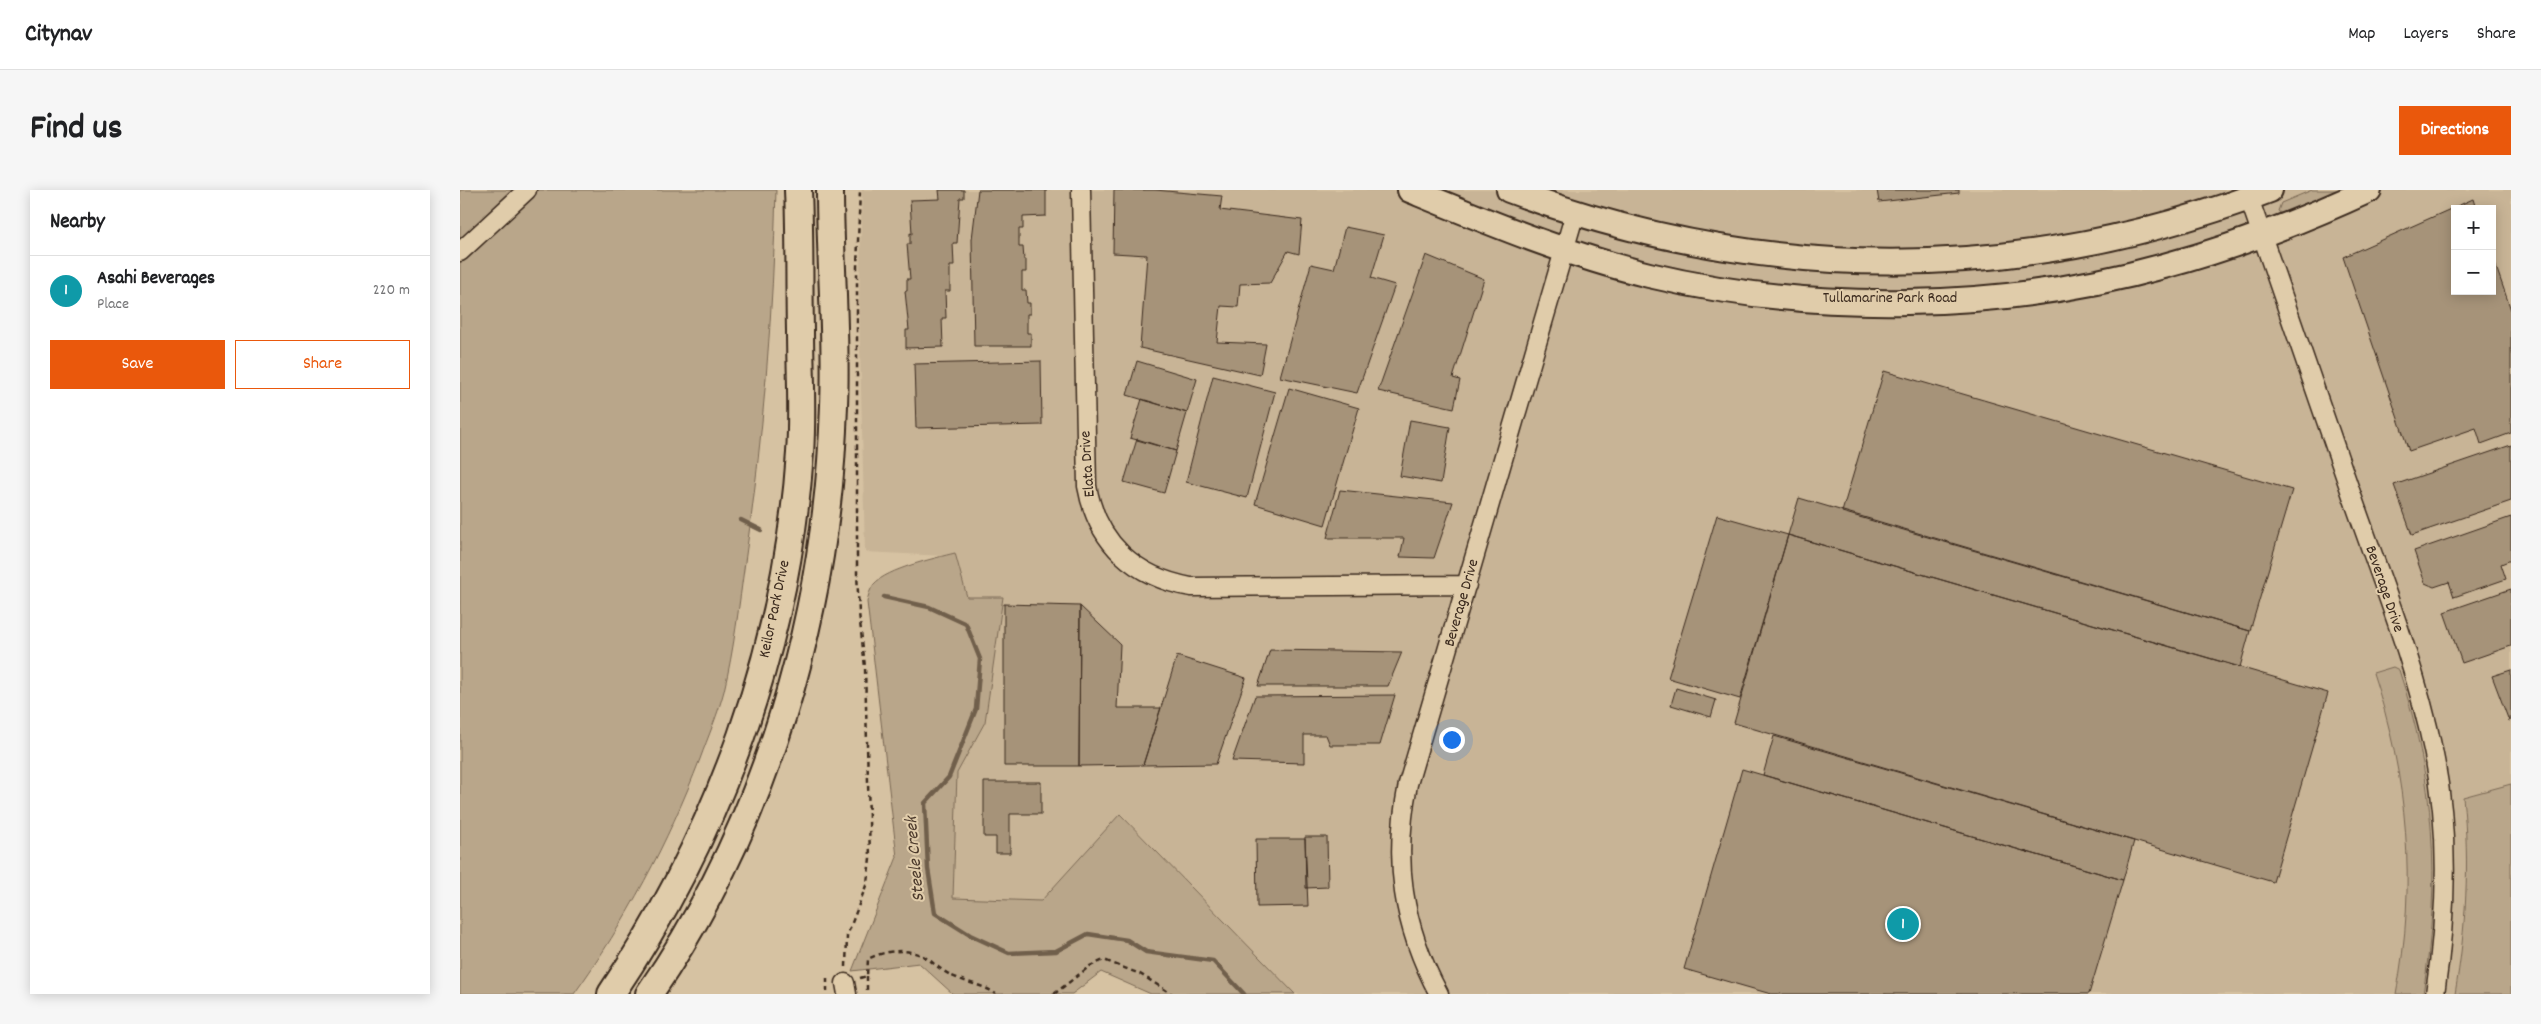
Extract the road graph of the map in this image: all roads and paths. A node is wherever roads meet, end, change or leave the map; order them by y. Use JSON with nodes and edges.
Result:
{"nodes":[{"id":1,"x":527,"y":190,"type":"edge"},
{"id":2,"x":798,"y":190,"type":"edge"},
{"id":3,"x":830,"y":190,"type":"edge"},
{"id":4,"x":860,"y":190,"type":"edge"},
{"id":5,"x":1081,"y":190,"type":"edge"},
{"id":6,"x":1410,"y":190,"type":"edge"},
{"id":7,"x":1509,"y":190,"type":"edge"},
{"id":8,"x":2369,"y":190,"type":"edge"},
{"id":9,"x":2260,"y":194,"type":"edge"},
{"id":10,"x":1575,"y":213,"type":"junction"},
{"id":11,"x":2262,"y":236,"type":"junction"},
{"id":12,"x":1565,"y":250,"type":"junction"},
{"id":13,"x":460,"y":252,"type":"edge"},
{"id":14,"x":1467,"y":585,"type":"junction"},
{"id":15,"x":867,"y":976,"type":"junction"},
{"id":16,"x":826,"y":978,"type":"dead end"},
{"id":17,"x":846,"y":989,"type":"edge"},
{"id":18,"x":611,"y":994,"type":"edge"},
{"id":19,"x":649,"y":994,"type":"edge"},
{"id":20,"x":827,"y":994,"type":"edge"},
{"id":21,"x":867,"y":994,"type":"edge"},
{"id":22,"x":996,"y":994,"type":"edge"},
{"id":23,"x":1054,"y":994,"type":"edge"},
{"id":24,"x":1172,"y":994,"type":"edge"},
{"id":25,"x":1439,"y":994,"type":"edge"},
{"id":26,"x":2435,"y":994,"type":"edge"}],
"edges":[{"from":1,"to":13,"type":"street"},
{"from":2,"to":18,"type":"main road","name":"Keilor Park Drive"},
{"from":3,"to":19,"type":"main road","name":"Keilor Park Drive"},
{"from":4,"to":17,"type":"path"},
{"from":5,"to":14,"type":"street","name":"Elata Drive"},
{"from":6,"to":12,"type":"street","name":"Tullamarine Park Road"},
{"from":7,"to":10,"type":"street"},
{"from":8,"to":11,"type":"street","name":"Tullamarine Park Road"},
{"from":9,"to":10,"type":"street"},
{"from":9,"to":11,"type":"street","name":"Beverage Drive"},
{"from":10,"to":12,"type":"street","name":"Beverage Drive"},
{"from":11,"to":12,"type":"street","name":"Tullamarine Park Road"},
{"from":11,"to":26,"type":"street","name":"Beverage Drive"},
{"from":12,"to":14,"type":"street","name":"Beverage Drive"},
{"from":14,"to":25,"type":"street","name":"Beverage Drive"},
{"from":15,"to":17,"type":"path"},
{"from":15,"to":21,"type":"path"},
{"from":15,"to":22,"type":"path"},
{"from":16,"to":20,"type":"path"},
{"from":23,"to":24,"type":"path"}]}
